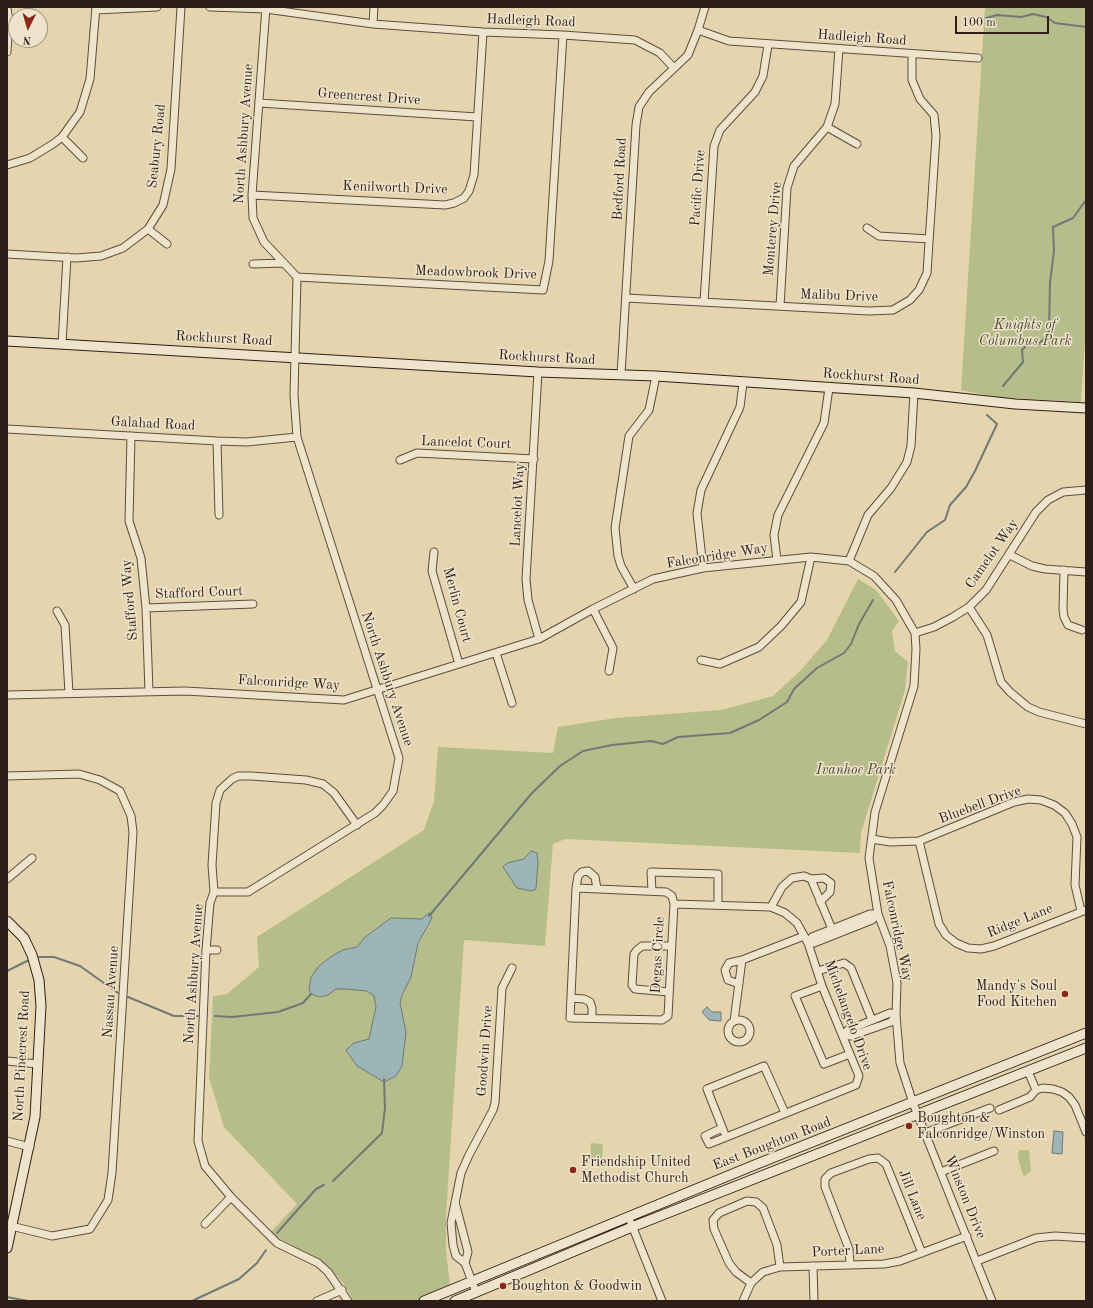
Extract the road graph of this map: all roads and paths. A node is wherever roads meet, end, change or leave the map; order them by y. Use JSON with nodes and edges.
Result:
{"nodes":[{"id":1,"x":157,"y":7,"type":"edge"},
{"id":2,"x":181,"y":7,"type":"edge"},
{"id":3,"x":210,"y":7,"type":"edge"},
{"id":4,"x":374,"y":7,"type":"edge"},
{"id":5,"x":705,"y":7,"type":"edge"},
{"id":6,"x":96,"y":8,"type":"edge"},
{"id":7,"x":266,"y":8,"type":"edge"},
{"id":8,"x":7,"y":9,"type":"edge"},
{"id":9,"x":373,"y":24,"type":"junction"},
{"id":10,"x":698,"y":30,"type":"junction"},
{"id":11,"x":483,"y":32,"type":"junction"},
{"id":12,"x":563,"y":35,"type":"junction"},
{"id":13,"x":768,"y":45,"type":"junction"},
{"id":14,"x":839,"y":49,"type":"junction"},
{"id":15,"x":7,"y":52,"type":"edge"},
{"id":16,"x":912,"y":54,"type":"junction"},
{"id":17,"x":978,"y":58,"type":"dead end"},
{"id":18,"x":674,"y":68,"type":"junction"},
{"id":19,"x":259,"y":103,"type":"junction"},
{"id":20,"x":477,"y":117,"type":"junction"},
{"id":21,"x":827,"y":127,"type":"junction"},
{"id":22,"x":62,"y":137,"type":"junction"},
{"id":23,"x":857,"y":144,"type":"dead end"},
{"id":24,"x":83,"y":158,"type":"dead end"},
{"id":25,"x":7,"y":165,"type":"edge"},
{"id":26,"x":252,"y":195,"type":"junction"},
{"id":27,"x":867,"y":228,"type":"dead end"},
{"id":28,"x":148,"y":229,"type":"junction"},
{"id":29,"x":930,"y":238,"type":"junction"},
{"id":30,"x":167,"y":244,"type":"dead end"},
{"id":31,"x":7,"y":254,"type":"edge"},
{"id":32,"x":67,"y":257,"type":"junction"},
{"id":33,"x":284,"y":263,"type":"junction"},
{"id":34,"x":254,"y":264,"type":"dead end"},
{"id":35,"x":297,"y":277,"type":"junction"},
{"id":36,"x":626,"y":298,"type":"junction"},
{"id":37,"x":704,"y":302,"type":"junction"},
{"id":38,"x":780,"y":306,"type":"junction"},
{"id":39,"x":7,"y":341,"type":"edge"},
{"id":40,"x":62,"y":344,"type":"junction"},
{"id":41,"x":295,"y":357,"type":"junction"},
{"id":42,"x":538,"y":372,"type":"junction"},
{"id":43,"x":621,"y":375,"type":"junction"},
{"id":44,"x":656,"y":376,"type":"junction"},
{"id":45,"x":743,"y":383,"type":"junction"},
{"id":46,"x":829,"y":388,"type":"junction"},
{"id":47,"x":914,"y":393,"type":"junction"},
{"id":48,"x":1086,"y":408,"type":"edge"},
{"id":49,"x":7,"y":429,"type":"edge"},
{"id":50,"x":131,"y":436,"type":"junction"},
{"id":51,"x":297,"y":437,"type":"junction"},
{"id":52,"x":217,"y":441,"type":"junction"},
{"id":53,"x":534,"y":459,"type":"junction"},
{"id":54,"x":400,"y":460,"type":"dead end"},
{"id":55,"x":1086,"y":490,"type":"edge"},
{"id":56,"x":219,"y":515,"type":"dead end"},
{"id":57,"x":434,"y":552,"type":"dead end"},
{"id":58,"x":1010,"y":555,"type":"junction"},
{"id":59,"x":811,"y":557,"type":"junction"},
{"id":60,"x":777,"y":560,"type":"junction"},
{"id":61,"x":850,"y":561,"type":"junction"},
{"id":62,"x":703,"y":568,"type":"junction"},
{"id":63,"x":1064,"y":570,"type":"junction"},
{"id":64,"x":1086,"y":572,"type":"edge"},
{"id":65,"x":634,"y":589,"type":"junction"},
{"id":66,"x":253,"y":604,"type":"dead end"},
{"id":67,"x":969,"y":607,"type":"junction"},
{"id":68,"x":146,"y":608,"type":"junction"},
{"id":69,"x":593,"y":609,"type":"junction"},
{"id":70,"x":57,"y":611,"type":"dead end"},
{"id":71,"x":1082,"y":630,"type":"dead end"},
{"id":72,"x":915,"y":633,"type":"junction"},
{"id":73,"x":539,"y":639,"type":"junction"},
{"id":74,"x":496,"y":653,"type":"junction"},
{"id":75,"x":701,"y":660,"type":"dead end"},
{"id":76,"x":459,"y":664,"type":"junction"},
{"id":77,"x":609,"y":671,"type":"dead end"},
{"id":78,"x":150,"y":691,"type":"junction"},
{"id":79,"x":377,"y":691,"type":"junction"},
{"id":80,"x":69,"y":693,"type":"junction"},
{"id":81,"x":7,"y":695,"type":"edge"},
{"id":82,"x":512,"y":703,"type":"dead end"},
{"id":83,"x":1086,"y":724,"type":"edge"},
{"id":84,"x":7,"y":776,"type":"edge"},
{"id":85,"x":357,"y":825,"type":"junction"},
{"id":86,"x":872,"y":839,"type":"junction"},
{"id":87,"x":919,"y":841,"type":"junction"},
{"id":88,"x":32,"y":858,"type":"dead end"},
{"id":89,"x":7,"y":879,"type":"edge"},
{"id":90,"x":811,"y":879,"type":"junction"},
{"id":91,"x":576,"y":888,"type":"junction"},
{"id":92,"x":597,"y":889,"type":"junction"},
{"id":93,"x":652,"y":891,"type":"junction"},
{"id":94,"x":214,"y":892,"type":"junction"},
{"id":95,"x":820,"y":902,"type":"junction"},
{"id":96,"x":674,"y":904,"type":"junction"},
{"id":97,"x":718,"y":905,"type":"junction"},
{"id":98,"x":771,"y":907,"type":"junction"},
{"id":99,"x":1083,"y":910,"type":"edge"},
{"id":100,"x":878,"y":914,"type":"junction"},
{"id":101,"x":7,"y":921,"type":"edge"},
{"id":102,"x":832,"y":929,"type":"junction"},
{"id":103,"x":804,"y":936,"type":"junction"},
{"id":104,"x":808,"y":943,"type":"junction"},
{"id":105,"x":672,"y":946,"type":"junction"},
{"id":106,"x":206,"y":950,"type":"junction"},
{"id":107,"x":217,"y":950,"type":"dead end"},
{"id":108,"x":742,"y":960,"type":"junction"},
{"id":109,"x":512,"y":968,"type":"dead end"},
{"id":110,"x":818,"y":971,"type":"junction"},
{"id":111,"x":739,"y":984,"type":"junction"},
{"id":112,"x":822,"y":986,"type":"junction"},
{"id":113,"x":669,"y":992,"type":"junction"},
{"id":114,"x":571,"y":998,"type":"junction"},
{"id":115,"x":896,"y":1015,"type":"junction"},
{"id":116,"x":592,"y":1018,"type":"junction"},
{"id":117,"x":872,"y":1020,"type":"junction"},
{"id":118,"x":734,"y":1021,"type":"dead end"},
{"id":119,"x":1086,"y":1033,"type":"edge"},
{"id":120,"x":843,"y":1035,"type":"junction"},
{"id":121,"x":1086,"y":1048,"type":"edge"},
{"id":122,"x":850,"y":1054,"type":"junction"},
{"id":123,"x":7,"y":1060,"type":"edge"},
{"id":124,"x":38,"y":1064,"type":"junction"},
{"id":125,"x":1028,"y":1071,"type":"junction"},
{"id":126,"x":1036,"y":1090,"type":"junction"},
{"id":127,"x":913,"y":1104,"type":"junction"},
{"id":128,"x":990,"y":1108,"type":"dead end"},
{"id":129,"x":998,"y":1110,"type":"dead end"},
{"id":130,"x":785,"y":1113,"type":"junction"},
{"id":131,"x":917,"y":1114,"type":"junction"},
{"id":132,"x":722,"y":1128,"type":"junction"},
{"id":133,"x":1086,"y":1132,"type":"edge"},
{"id":134,"x":926,"y":1133,"type":"junction"},
{"id":135,"x":726,"y":1137,"type":"junction"},
{"id":136,"x":7,"y":1141,"type":"edge"},
{"id":137,"x":30,"y":1147,"type":"junction"},
{"id":138,"x":994,"y":1151,"type":"dead end"},
{"id":139,"x":941,"y":1172,"type":"junction"},
{"id":140,"x":231,"y":1197,"type":"junction"},
{"id":141,"x":455,"y":1202,"type":"junction"},
{"id":142,"x":628,"y":1217,"type":"junction"},
{"id":143,"x":205,"y":1224,"type":"dead end"},
{"id":144,"x":10,"y":1226,"type":"edge"},
{"id":145,"x":632,"y":1227,"type":"junction"},
{"id":146,"x":967,"y":1236,"type":"junction"},
{"id":147,"x":1086,"y":1238,"type":"edge"},
{"id":148,"x":7,"y":1248,"type":"edge"},
{"id":149,"x":922,"y":1253,"type":"junction"},
{"id":150,"x":977,"y":1261,"type":"junction"},
{"id":151,"x":465,"y":1263,"type":"junction"},
{"id":152,"x":850,"y":1264,"type":"junction"},
{"id":153,"x":813,"y":1266,"type":"junction"},
{"id":154,"x":780,"y":1267,"type":"junction"},
{"id":155,"x":472,"y":1281,"type":"junction"},
{"id":156,"x":751,"y":1283,"type":"junction"},
{"id":157,"x":342,"y":1290,"type":"junction"},
{"id":158,"x":476,"y":1292,"type":"junction"},
{"id":159,"x":317,"y":1301,"type":"edge"},
{"id":160,"x":348,"y":1301,"type":"edge"},
{"id":161,"x":424,"y":1301,"type":"edge"},
{"id":162,"x":455,"y":1301,"type":"edge"},
{"id":163,"x":662,"y":1301,"type":"edge"},
{"id":164,"x":743,"y":1301,"type":"edge"},
{"id":165,"x":814,"y":1301,"type":"edge"},
{"id":166,"x":992,"y":1301,"type":"edge"}],
"edges":[{"from":1,"to":6,"type":"street"},
{"from":2,"to":28,"type":"street","name":"Seabury Road"},
{"from":3,"to":7,"type":"street","name":"Hadleigh Road"},
{"from":4,"to":9,"type":"street"},
{"from":5,"to":10,"type":"street","name":"Bedford Road"},
{"from":6,"to":22,"type":"street"},
{"from":7,"to":9,"type":"street","name":"Hadleigh Road"},
{"from":7,"to":19,"type":"street","name":"North Ashbury Avenue"},
{"from":8,"to":15,"type":"street"},
{"from":9,"to":11,"type":"street","name":"Hadleigh Road"},
{"from":10,"to":13,"type":"street","name":"Hadleigh Road"},
{"from":10,"to":18,"type":"street","name":"Bedford Road"},
{"from":11,"to":12,"type":"street","name":"Hadleigh Road"},
{"from":11,"to":20,"type":"street","name":"Kenilworth Drive"},
{"from":12,"to":18,"type":"street","name":"Hadleigh Road"},
{"from":12,"to":35,"type":"street","name":"Meadowbrook Drive"},
{"from":13,"to":14,"type":"street","name":"Hadleigh Road"},
{"from":13,"to":37,"type":"street","name":"Pacific Drive"},
{"from":14,"to":16,"type":"street","name":"Hadleigh Road"},
{"from":14,"to":21,"type":"street","name":"Monterey Drive"},
{"from":16,"to":17,"type":"street","name":"Hadleigh Road"},
{"from":16,"to":29,"type":"street","name":"Malibu Drive"},
{"from":18,"to":36,"type":"street","name":"Bedford Road"},
{"from":19,"to":20,"type":"street","name":"Greencrest Drive"},
{"from":19,"to":26,"type":"street","name":"North Ashbury Avenue"},
{"from":20,"to":26,"type":"street","name":"Kenilworth Drive"},
{"from":21,"to":23,"type":"street"},
{"from":21,"to":38,"type":"street","name":"Monterey Drive"},
{"from":22,"to":24,"type":"street"},
{"from":22,"to":25,"type":"street"},
{"from":26,"to":33,"type":"street","name":"North Ashbury Avenue"},
{"from":27,"to":29,"type":"street"},
{"from":28,"to":30,"type":"street"},
{"from":28,"to":32,"type":"street","name":"Seabury Road"},
{"from":29,"to":38,"type":"street","name":"Malibu Drive"},
{"from":31,"to":32,"type":"street","name":"Seabury Road"},
{"from":32,"to":40,"type":"street"},
{"from":33,"to":34,"type":"street"},
{"from":33,"to":35,"type":"street","name":"North Ashbury Avenue"},
{"from":35,"to":41,"type":"street","name":"North Ashbury Avenue"},
{"from":36,"to":37,"type":"street","name":"Malibu Drive"},
{"from":36,"to":43,"type":"street","name":"Bedford Road"},
{"from":37,"to":38,"type":"street","name":"Malibu Drive"},
{"from":39,"to":40,"type":"street","name":"Rockhurst Road"},
{"from":40,"to":41,"type":"street","name":"Rockhurst Road"},
{"from":41,"to":42,"type":"street","name":"Rockhurst Road"},
{"from":41,"to":51,"type":"street","name":"North Ashbury Avenue"},
{"from":42,"to":43,"type":"street","name":"Rockhurst Road"},
{"from":42,"to":53,"type":"street","name":"Lancelot Way"},
{"from":43,"to":44,"type":"street","name":"Rockhurst Road"},
{"from":44,"to":45,"type":"street","name":"Rockhurst Road"},
{"from":44,"to":65,"type":"street"},
{"from":45,"to":46,"type":"street","name":"Rockhurst Road"},
{"from":45,"to":62,"type":"street"},
{"from":46,"to":47,"type":"street","name":"Rockhurst Road"},
{"from":46,"to":60,"type":"street"},
{"from":47,"to":48,"type":"street","name":"Rockhurst Road"},
{"from":47,"to":61,"type":"street"},
{"from":49,"to":50,"type":"street","name":"Galahad Road"},
{"from":50,"to":52,"type":"street","name":"Galahad Road"},
{"from":50,"to":68,"type":"street","name":"Stafford Way"},
{"from":51,"to":52,"type":"street","name":"Galahad Road"},
{"from":51,"to":79,"type":"street","name":"North Ashbury Avenue"},
{"from":52,"to":56,"type":"street"},
{"from":53,"to":54,"type":"street","name":"Lancelot Court"},
{"from":53,"to":73,"type":"street","name":"Lancelot Way"},
{"from":55,"to":58,"type":"street","name":"Camelot Way"},
{"from":57,"to":76,"type":"street","name":"Merlin Court"},
{"from":58,"to":63,"type":"street"},
{"from":58,"to":67,"type":"street","name":"Camelot Way"},
{"from":59,"to":60,"type":"street","name":"Falconridge Way"},
{"from":59,"to":61,"type":"street","name":"Falconridge Way"},
{"from":59,"to":75,"type":"street"},
{"from":60,"to":62,"type":"street","name":"Falconridge Way"},
{"from":61,"to":72,"type":"street","name":"Falconridge Way"},
{"from":62,"to":65,"type":"street","name":"Falconridge Way"},
{"from":63,"to":64,"type":"street"},
{"from":63,"to":71,"type":"street"},
{"from":65,"to":69,"type":"street","name":"Falconridge Way"},
{"from":66,"to":68,"type":"street","name":"Stafford Court"},
{"from":67,"to":72,"type":"street","name":"Camelot Way"},
{"from":67,"to":83,"type":"street"},
{"from":68,"to":78,"type":"street","name":"Stafford Way"},
{"from":69,"to":73,"type":"street","name":"Falconridge Way"},
{"from":69,"to":77,"type":"street"},
{"from":70,"to":80,"type":"street"},
{"from":72,"to":86,"type":"street","name":"Falconridge Way"},
{"from":73,"to":74,"type":"street","name":"Falconridge Way"},
{"from":74,"to":76,"type":"street","name":"Falconridge Way"},
{"from":74,"to":82,"type":"street"},
{"from":76,"to":79,"type":"street","name":"Falconridge Way"},
{"from":78,"to":79,"type":"street","name":"Falconridge Way"},
{"from":78,"to":80,"type":"street","name":"Falconridge Way"},
{"from":79,"to":85,"type":"street","name":"North Ashbury Avenue"},
{"from":80,"to":81,"type":"street","name":"Falconridge Way"},
{"from":84,"to":144,"type":"street","name":"Nassau Avenue"},
{"from":85,"to":94,"type":"street","name":"North Ashbury Avenue"},
{"from":85,"to":94,"type":"street"},
{"from":86,"to":87,"type":"street","name":"Bluebell Drive"},
{"from":86,"to":100,"type":"street","name":"Falconridge Way"},
{"from":87,"to":99,"type":"street","name":"Ridge Lane"},
{"from":87,"to":99,"type":"street","name":"Bluebell Drive"},
{"from":88,"to":89,"type":"street"},
{"from":90,"to":95,"type":"street"},
{"from":90,"to":95,"type":"street"},
{"from":90,"to":98,"type":"street"},
{"from":91,"to":92,"type":"street","name":"Degas Circle"},
{"from":91,"to":92,"type":"street","name":"Degas Circle"},
{"from":91,"to":114,"type":"street","name":"Degas Circle"},
{"from":92,"to":93,"type":"street","name":"Degas Circle"},
{"from":93,"to":96,"type":"street","name":"Degas Circle"},
{"from":93,"to":97,"type":"street"},
{"from":94,"to":106,"type":"street","name":"North Ashbury Avenue"},
{"from":95,"to":102,"type":"street"},
{"from":96,"to":97,"type":"street","name":"Michelangelo Drive"},
{"from":96,"to":105,"type":"street","name":"Degas Circle"},
{"from":97,"to":98,"type":"street","name":"Michelangelo Drive"},
{"from":98,"to":103,"type":"street","name":"Michelangelo Drive"},
{"from":100,"to":102,"type":"street"},
{"from":100,"to":104,"type":"street"},
{"from":100,"to":115,"type":"street","name":"Falconridge Way"},
{"from":101,"to":124,"type":"street","name":"North Pinecrest Road"},
{"from":102,"to":104,"type":"street"},
{"from":103,"to":104,"type":"street","name":"Michelangelo Drive"},
{"from":103,"to":108,"type":"street"},
{"from":104,"to":110,"type":"street","name":"Michelangelo Drive"},
{"from":105,"to":113,"type":"street","name":"Degas Circle"},
{"from":105,"to":113,"type":"street"},
{"from":106,"to":107,"type":"street"},
{"from":106,"to":140,"type":"street","name":"North Ashbury Avenue"},
{"from":108,"to":111,"type":"street"},
{"from":108,"to":111,"type":"street"},
{"from":109,"to":141,"type":"street","name":"Goodwin Drive"},
{"from":110,"to":112,"type":"street","name":"Michelangelo Drive"},
{"from":110,"to":117,"type":"street"},
{"from":111,"to":118,"type":"street"},
{"from":112,"to":120,"type":"street","name":"Michelangelo Drive"},
{"from":112,"to":122,"type":"street"},
{"from":113,"to":116,"type":"street","name":"Degas Circle"},
{"from":114,"to":116,"type":"street"},
{"from":114,"to":116,"type":"street","name":"Degas Circle"},
{"from":115,"to":117,"type":"street"},
{"from":115,"to":120,"type":"street"},
{"from":115,"to":127,"type":"street","name":"Falconridge Way"},
{"from":117,"to":120,"type":"street"},
{"from":119,"to":127,"type":"street","name":"East Boughton Road"},
{"from":120,"to":122,"type":"street","name":"Michelangelo Drive"},
{"from":121,"to":125,"type":"street","name":"East Boughton Road"},
{"from":122,"to":130,"type":"street","name":"Michelangelo Drive"},
{"from":123,"to":124,"type":"street"},
{"from":124,"to":137,"type":"street","name":"North Pinecrest Road"},
{"from":125,"to":126,"type":"street"},
{"from":125,"to":131,"type":"street","name":"East Boughton Road"},
{"from":126,"to":129,"type":"street"},
{"from":126,"to":133,"type":"street"},
{"from":127,"to":131,"type":"street","name":"Winston Drive"},
{"from":127,"to":142,"type":"street","name":"East Boughton Road"},
{"from":128,"to":134,"type":"street"},
{"from":130,"to":132,"type":"street"},
{"from":130,"to":135,"type":"street","name":"Michelangelo Drive"},
{"from":131,"to":134,"type":"street","name":"Winston Drive"},
{"from":131,"to":145,"type":"street","name":"East Boughton Road"},
{"from":132,"to":135,"type":"street"},
{"from":132,"to":135,"type":"street","name":"Michelangelo Drive"},
{"from":134,"to":139,"type":"street","name":"Winston Drive"},
{"from":136,"to":137,"type":"street"},
{"from":137,"to":144,"type":"street","name":"North Pinecrest Road"},
{"from":138,"to":139,"type":"street"},
{"from":139,"to":146,"type":"street","name":"Winston Drive"},
{"from":140,"to":143,"type":"street"},
{"from":140,"to":157,"type":"street","name":"North Ashbury Avenue"},
{"from":141,"to":151,"type":"street","name":"Goodwin Drive"},
{"from":141,"to":151,"type":"street","name":"Goodwin Drive"},
{"from":142,"to":145,"type":"street"},
{"from":142,"to":155,"type":"street","name":"East Boughton Road"},
{"from":144,"to":148,"type":"street","name":"North Pinecrest Road"},
{"from":145,"to":158,"type":"street","name":"East Boughton Road"},
{"from":145,"to":163,"type":"street"},
{"from":146,"to":149,"type":"street","name":"Porter Lane"},
{"from":146,"to":150,"type":"street","name":"Winston Drive"},
{"from":147,"to":150,"type":"street"},
{"from":149,"to":152,"type":"street","name":"Porter Lane"},
{"from":149,"to":152,"type":"street","name":"Jill Lane"},
{"from":150,"to":166,"type":"street","name":"Winston Drive"},
{"from":151,"to":155,"type":"street","name":"Goodwin Drive"},
{"from":152,"to":153,"type":"street","name":"Porter Lane"},
{"from":153,"to":154,"type":"street","name":"Porter Lane"},
{"from":153,"to":165,"type":"street"},
{"from":154,"to":156,"type":"street","name":"Porter Lane"},
{"from":154,"to":156,"type":"street"},
{"from":155,"to":158,"type":"street","name":"Goodwin Drive"},
{"from":155,"to":161,"type":"street","name":"East Boughton Road"},
{"from":156,"to":164,"type":"street","name":"Porter Lane"},
{"from":157,"to":159,"type":"street"},
{"from":157,"to":160,"type":"street","name":"North Ashbury Avenue"},
{"from":158,"to":162,"type":"street","name":"East Boughton Road"}]}
